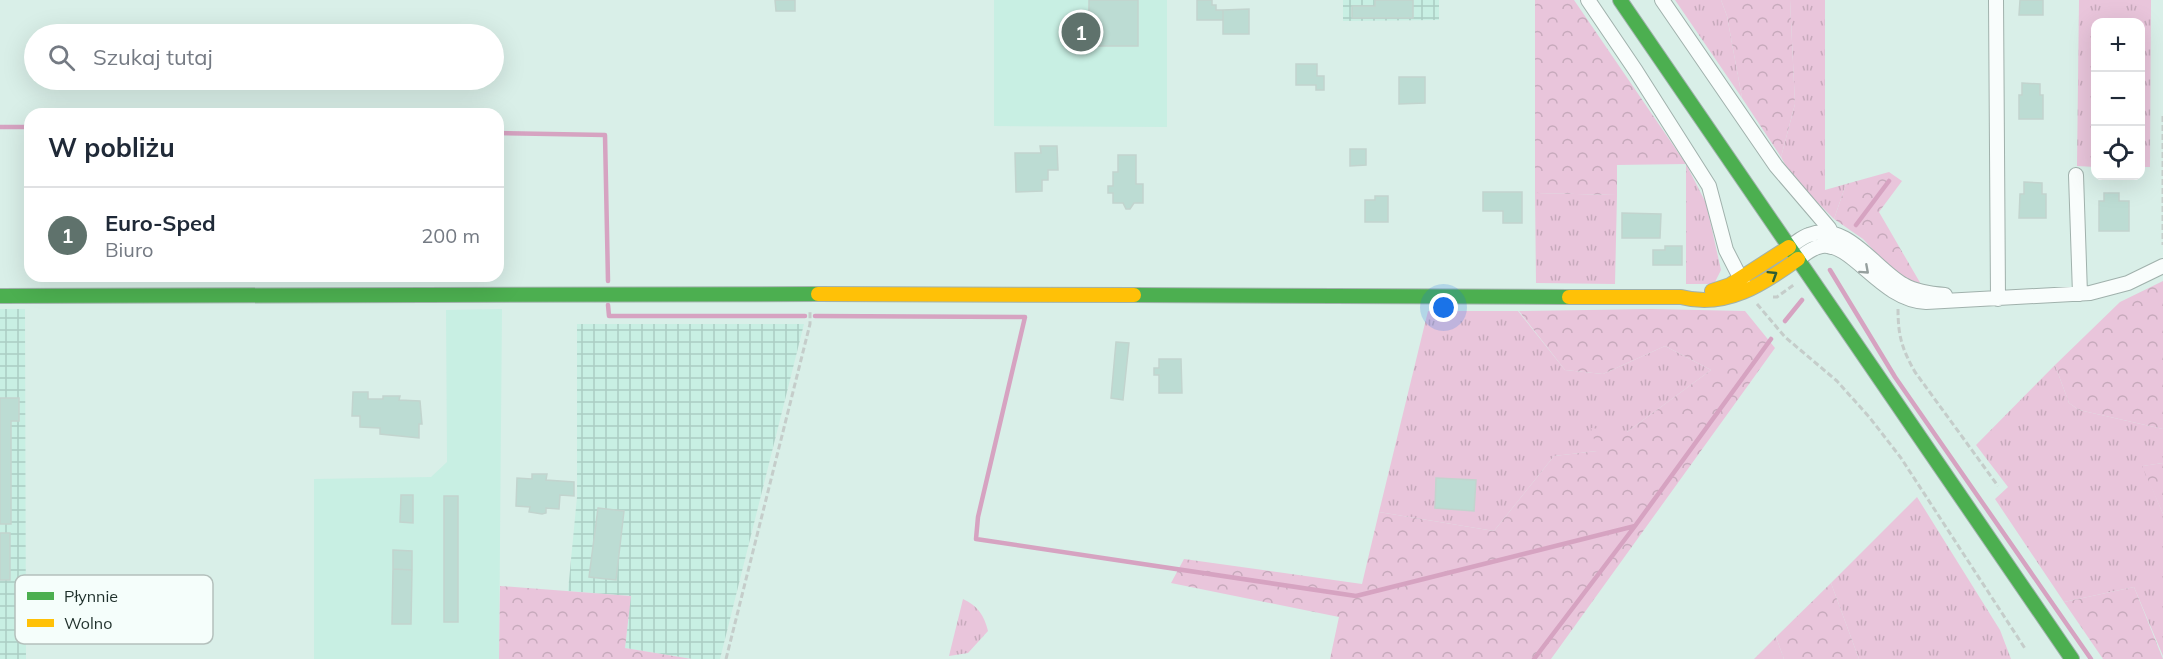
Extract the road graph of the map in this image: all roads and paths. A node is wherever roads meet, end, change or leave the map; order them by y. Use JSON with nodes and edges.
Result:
{"nodes":[{"id":1,"x":1588,"y":0,"type":"edge"},
{"id":2,"x":1620,"y":0,"type":"edge"},
{"id":3,"x":1662,"y":0,"type":"edge"},
{"id":4,"x":1996,"y":0,"type":"edge"},
{"id":5,"x":2163,"y":116,"type":"edge"},
{"id":6,"x":2076,"y":176,"type":"dead end"},
{"id":7,"x":1832,"y":240,"type":"junction"},
{"id":8,"x":2163,"y":245,"type":"edge"},
{"id":9,"x":1789,"y":247,"type":"junction"},
{"id":10,"x":1798,"y":259,"type":"junction"},
{"id":11,"x":2163,"y":266,"type":"edge"},
{"id":12,"x":1744,"y":285,"type":"junction"},
{"id":13,"x":809,"y":294,"type":"junction"},
{"id":14,"x":2080,"y":294,"type":"junction"},
{"id":15,"x":1899,"y":295,"type":"junction"},
{"id":16,"x":0,"y":296,"type":"edge"},
{"id":17,"x":1968,"y":298,"type":"junction"},
{"id":18,"x":1998,"y":299,"type":"junction"},
{"id":19,"x":1998,"y":486,"type":"dead end"},
{"id":20,"x":2026,"y":650,"type":"dead end"},
{"id":21,"x":726,"y":659,"type":"edge"},
{"id":22,"x":2072,"y":659,"type":"edge"}],
"edges":[{"from":1,"to":12,"type":"street"},
{"from":2,"to":9,"type":"street"},
{"from":3,"to":7,"type":"street"},
{"from":4,"to":18,"type":"street"},
{"from":5,"to":8,"type":"path"},
{"from":6,"to":14,"type":"street"},
{"from":7,"to":9,"type":"street"},
{"from":7,"to":10,"type":"street"},
{"from":7,"to":15,"type":"street","one_way":true},
{"from":7,"to":17,"type":"street"},
{"from":9,"to":10,"type":"street"},
{"from":9,"to":12,"type":"street"},
{"from":12,"to":10,"type":"street","one_way":true},
{"from":10,"to":22,"type":"street"},
{"from":11,"to":14,"type":"street"},
{"from":12,"to":13,"type":"street"},
{"from":12,"to":20,"type":"path"},
{"from":13,"to":16,"type":"street"},
{"from":13,"to":21,"type":"path"},
{"from":14,"to":18,"type":"street"},
{"from":15,"to":17,"type":"street"},
{"from":15,"to":19,"type":"path"},
{"from":17,"to":18,"type":"street"}]}
